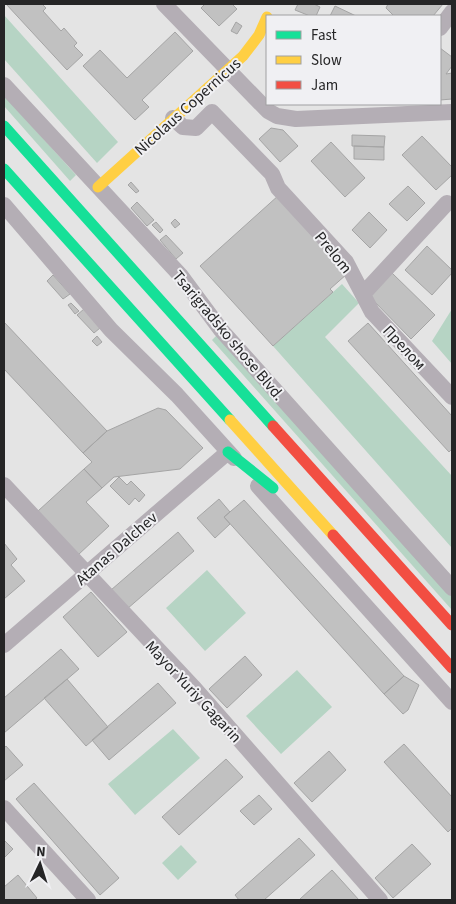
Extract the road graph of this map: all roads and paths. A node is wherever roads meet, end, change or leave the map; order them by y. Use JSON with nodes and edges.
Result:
{"nodes":[{"id":1,"x":164,"y":4,"type":"edge"},
{"id":2,"x":452,"y":12,"type":"edge"},
{"id":3,"x":266,"y":19,"type":"edge"},
{"id":4,"x":441,"y":27,"type":"edge"},
{"id":5,"x":227,"y":70,"type":"junction"},
{"id":6,"x":4,"y":85,"type":"edge"},
{"id":7,"x":373,"y":110,"type":"edge"},
{"id":8,"x":452,"y":112,"type":"edge"},
{"id":9,"x":173,"y":118,"type":"junction"},
{"id":10,"x":4,"y":126,"type":"edge"},
{"id":11,"x":4,"y":169,"type":"edge"},
{"id":12,"x":98,"y":187,"type":"junction"},
{"id":13,"x":447,"y":203,"type":"dead end"},
{"id":14,"x":4,"y":205,"type":"edge"},
{"id":15,"x":363,"y":294,"type":"junction"},
{"id":16,"x":452,"y":397,"type":"edge"},
{"id":17,"x":228,"y":452,"type":"junction"},
{"id":18,"x":4,"y":485,"type":"edge"},
{"id":19,"x":337,"y":539,"type":"junction"},
{"id":20,"x":86,"y":574,"type":"junction"},
{"id":21,"x":452,"y":588,"type":"edge"},
{"id":22,"x":452,"y":625,"type":"edge"},
{"id":23,"x":4,"y":645,"type":"edge"},
{"id":24,"x":452,"y":668,"type":"edge"},
{"id":25,"x":452,"y":702,"type":"edge"},
{"id":26,"x":4,"y":808,"type":"edge"},
{"id":27,"x":88,"y":900,"type":"edge"},
{"id":28,"x":380,"y":900,"type":"edge"}],
"edges":[{"from":1,"to":5,"type":"street"},
{"from":2,"to":4,"type":"street"},
{"from":3,"to":5,"type":"main road","name":"Nicolaus Copernicus"},
{"from":5,"to":7,"type":"street"},
{"from":5,"to":9,"type":"main road","name":"Nicolaus Copernicus"},
{"from":6,"to":12,"type":"street","name":"Tsarigradsko shose Blvd."},
{"from":7,"to":8,"type":"street"},
{"from":9,"to":12,"type":"main road","name":"Nicolaus Copernicus"},
{"from":9,"to":15,"type":"street","name":"Prelom"},
{"from":10,"to":22,"type":"main road","name":"Tsarigradsko shose Blvd."},
{"from":11,"to":19,"type":"main road"},
{"from":12,"to":21,"type":"street","name":"Tsarigradsko shose Blvd."},
{"from":13,"to":15,"type":"street","name":"Prelom"},
{"from":14,"to":17,"type":"street"},
{"from":15,"to":16,"type":"street","name":"Прелом"},
{"from":17,"to":19,"type":"main road"},
{"from":17,"to":20,"type":"street","name":"Atanas Dalchev"},
{"from":17,"to":25,"type":"street"},
{"from":18,"to":20,"type":"street","name":"Mayor Yuriy Gagarin"},
{"from":19,"to":24,"type":"main road"},
{"from":20,"to":23,"type":"street","name":"Atanas Dalchev"},
{"from":20,"to":28,"type":"street","name":"Mayor Yuriy Gagarin"},
{"from":26,"to":27,"type":"street"}]}
